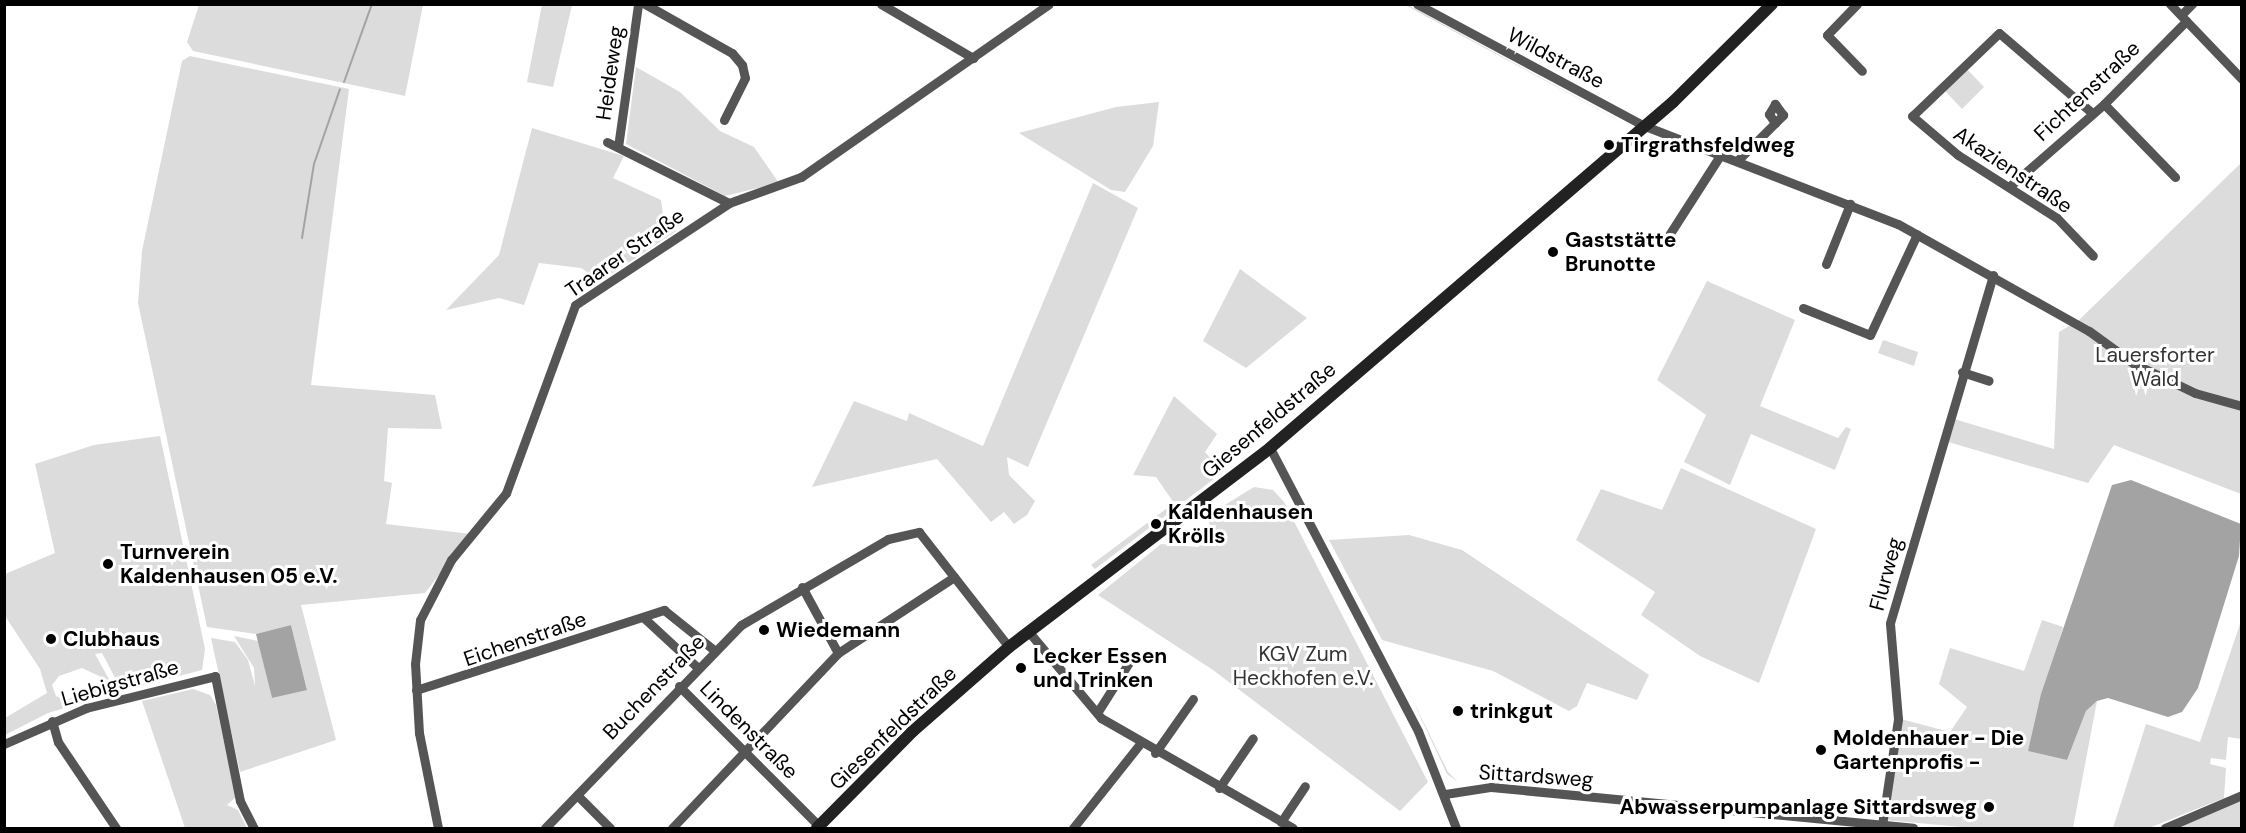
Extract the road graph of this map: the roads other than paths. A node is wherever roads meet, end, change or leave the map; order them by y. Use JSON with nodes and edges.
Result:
{"nodes":[{"id":1,"x":638,"y":4,"type":"edge"},
{"id":2,"x":645,"y":4,"type":"edge"},
{"id":3,"x":881,"y":4,"type":"edge"},
{"id":4,"x":1049,"y":4,"type":"edge"},
{"id":5,"x":1418,"y":4,"type":"edge"},
{"id":6,"x":1772,"y":4,"type":"edge"},
{"id":7,"x":1857,"y":4,"type":"edge"},
{"id":8,"x":2170,"y":4,"type":"edge"},
{"id":9,"x":2192,"y":4,"type":"edge"},
{"id":10,"x":2183,"y":18,"type":"junction"},
{"id":11,"x":973,"y":58,"type":"junction"},
{"id":12,"x":1862,"y":71,"type":"dead end"},
{"id":13,"x":2241,"y":79,"type":"edge"},
{"id":14,"x":2104,"y":104,"type":"junction"},
{"id":15,"x":2091,"y":112,"type":"junction"},
{"id":16,"x":724,"y":120,"type":"dead end"},
{"id":17,"x":1775,"y":123,"type":"dead end"},
{"id":18,"x":1641,"y":130,"type":"junction"},
{"id":19,"x":607,"y":142,"type":"dead end"},
{"id":20,"x":618,"y":147,"type":"junction"},
{"id":21,"x":1721,"y":154,"type":"junction"},
{"id":22,"x":1738,"y":160,"type":"junction"},
{"id":23,"x":2175,"y":177,"type":"dead end"},
{"id":24,"x":2010,"y":186,"type":"junction"},
{"id":25,"x":729,"y":203,"type":"junction"},
{"id":26,"x":1850,"y":204,"type":"junction"},
{"id":27,"x":1917,"y":234,"type":"junction"},
{"id":28,"x":1669,"y":235,"type":"dead end"},
{"id":29,"x":2093,"y":256,"type":"dead end"},
{"id":30,"x":1826,"y":264,"type":"dead end"},
{"id":31,"x":1993,"y":275,"type":"junction"},
{"id":32,"x":1803,"y":308,"type":"dead end"},
{"id":33,"x":1962,"y":372,"type":"junction"},
{"id":34,"x":1989,"y":381,"type":"dead end"},
{"id":35,"x":2241,"y":406,"type":"edge"},
{"id":36,"x":1270,"y":448,"type":"junction"},
{"id":37,"x":954,"y":577,"type":"junction"},
{"id":38,"x":802,"y":587,"type":"junction"},
{"id":39,"x":644,"y":618,"type":"junction"},
{"id":40,"x":1028,"y":631,"type":"junction"},
{"id":41,"x":1009,"y":647,"type":"junction"},
{"id":42,"x":714,"y":650,"type":"junction"},
{"id":43,"x":837,"y":653,"type":"junction"},
{"id":44,"x":1133,"y":656,"type":"dead end"},
{"id":45,"x":698,"y":668,"type":"junction"},
{"id":46,"x":679,"y":686,"type":"junction"},
{"id":47,"x":416,"y":690,"type":"junction"},
{"id":48,"x":1193,"y":699,"type":"dead end"},
{"id":49,"x":1097,"y":713,"type":"junction"},
{"id":50,"x":52,"y":721,"type":"junction"},
{"id":51,"x":1253,"y":738,"type":"dead end"},
{"id":52,"x":4,"y":744,"type":"edge"},
{"id":53,"x":1139,"y":745,"type":"junction"},
{"id":54,"x":744,"y":751,"type":"junction"},
{"id":55,"x":1155,"y":753,"type":"junction"},
{"id":56,"x":1305,"y":786,"type":"dead end"},
{"id":57,"x":1219,"y":788,"type":"junction"},
{"id":58,"x":1445,"y":794,"type":"junction"},
{"id":59,"x":577,"y":795,"type":"junction"},
{"id":60,"x":2241,"y":795,"type":"edge"},
{"id":61,"x":1281,"y":822,"type":"junction"},
{"id":62,"x":1882,"y":825,"type":"junction"},
{"id":63,"x":818,"y":827,"type":"edge"},
{"id":64,"x":116,"y":828,"type":"edge"},
{"id":65,"x":254,"y":828,"type":"edge"},
{"id":66,"x":438,"y":828,"type":"edge"},
{"id":67,"x":545,"y":828,"type":"edge"},
{"id":68,"x":610,"y":828,"type":"edge"},
{"id":69,"x":672,"y":828,"type":"edge"},
{"id":70,"x":1072,"y":828,"type":"edge"},
{"id":71,"x":1293,"y":828,"type":"edge"},
{"id":72,"x":1456,"y":828,"type":"edge"},
{"id":73,"x":1912,"y":828,"type":"edge"},
{"id":74,"x":2165,"y":828,"type":"edge"}],
"edges":[{"from":1,"to":20,"type":"street","name":"Heideweg"},
{"from":2,"to":16,"type":"street"},
{"from":3,"to":11,"type":"street"},
{"from":4,"to":11,"type":"street","name":"Traarer Straße"},
{"from":5,"to":18,"type":"street","name":"Wildstraße"},
{"from":6,"to":18,"type":"main road","name":"Giesenfeldstraße"},
{"from":7,"to":12,"type":"street"},
{"from":8,"to":10,"type":"street"},
{"from":9,"to":10,"type":"street","name":"Fichtenstraße"},
{"from":10,"to":13,"type":"street"},
{"from":10,"to":14,"type":"street","name":"Fichtenstraße"},
{"from":11,"to":25,"type":"street","name":"Traarer Straße"},
{"from":14,"to":15,"type":"street","name":"Fichtenstraße"},
{"from":14,"to":23,"type":"street"},
{"from":15,"to":24,"type":"street","name":"Fichtenstraße"},
{"from":15,"to":24,"type":"street","name":"Akazienstraße"},
{"from":17,"to":22,"type":"street"},
{"from":18,"to":21,"type":"street"},
{"from":18,"to":36,"type":"main road","name":"Giesenfeldstraße"},
{"from":19,"to":20,"type":"street"},
{"from":20,"to":25,"type":"street"},
{"from":21,"to":22,"type":"street"},
{"from":21,"to":28,"type":"street"},
{"from":22,"to":26,"type":"street"},
{"from":24,"to":29,"type":"street","name":"Akazienstraße"},
{"from":25,"to":47,"type":"street","name":"Traarer Straße"},
{"from":26,"to":27,"type":"street"},
{"from":26,"to":30,"type":"street"},
{"from":27,"to":31,"type":"street"},
{"from":27,"to":32,"type":"street"},
{"from":31,"to":33,"type":"street","name":"Flurweg"},
{"from":31,"to":35,"type":"street"},
{"from":33,"to":34,"type":"street"},
{"from":33,"to":62,"type":"street","name":"Flurweg"},
{"from":36,"to":40,"type":"main road","name":"Giesenfeldstraße"},
{"from":36,"to":58,"type":"street"},
{"from":37,"to":38,"type":"street","name":"Buchenstraße"},
{"from":37,"to":41,"type":"street","name":"Buchenstraße"},
{"from":37,"to":43,"type":"street"},
{"from":38,"to":42,"type":"street","name":"Buchenstraße"},
{"from":38,"to":43,"type":"street"},
{"from":39,"to":42,"type":"street","name":"Eichenstraße"},
{"from":39,"to":45,"type":"street"},
{"from":39,"to":47,"type":"street","name":"Eichenstraße"},
{"from":40,"to":41,"type":"main road","name":"Giesenfeldstraße"},
{"from":40,"to":49,"type":"street"},
{"from":41,"to":63,"type":"main road","name":"Giesenfeldstraße"},
{"from":42,"to":45,"type":"street","name":"Buchenstraße"},
{"from":43,"to":54,"type":"street"},
{"from":44,"to":49,"type":"street"},
{"from":45,"to":46,"type":"street","name":"Buchenstraße"},
{"from":46,"to":54,"type":"street","name":"Lindenstraße"},
{"from":46,"to":59,"type":"street","name":"Buchenstraße"},
{"from":47,"to":66,"type":"street","name":"Traarer Straße"},
{"from":48,"to":55,"type":"street"},
{"from":49,"to":53,"type":"street"},
{"from":50,"to":52,"type":"street","name":"Liebigstraße"},
{"from":50,"to":64,"type":"street"},
{"from":50,"to":65,"type":"street","name":"Liebigstraße"},
{"from":51,"to":57,"type":"street"},
{"from":53,"to":55,"type":"street"},
{"from":53,"to":70,"type":"street"},
{"from":54,"to":63,"type":"street","name":"Lindenstraße"},
{"from":54,"to":69,"type":"street"},
{"from":55,"to":57,"type":"street"},
{"from":56,"to":61,"type":"street"},
{"from":57,"to":61,"type":"street"},
{"from":58,"to":62,"type":"street","name":"Sittardsweg"},
{"from":58,"to":72,"type":"street"},
{"from":59,"to":67,"type":"street","name":"Buchenstraße"},
{"from":59,"to":68,"type":"street"},
{"from":60,"to":74,"type":"street"},
{"from":61,"to":71,"type":"street"},
{"from":62,"to":73,"type":"street","name":"Sittardsweg"}]}
